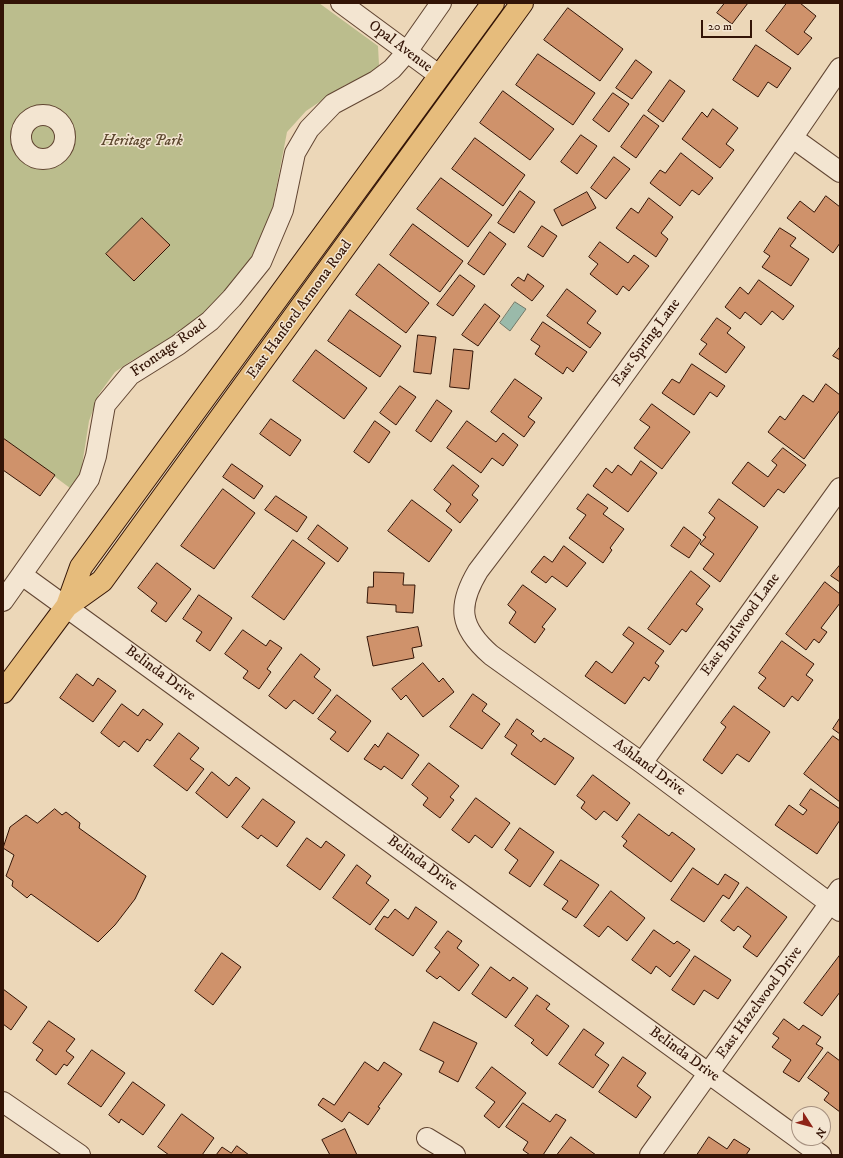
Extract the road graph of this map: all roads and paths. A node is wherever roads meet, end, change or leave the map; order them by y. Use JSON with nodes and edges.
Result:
{"nodes":[{"id":1,"x":341,"y":3,"type":"edge"},
{"id":2,"x":441,"y":3,"type":"edge"},
{"id":3,"x":493,"y":3,"type":"edge"},
{"id":4,"x":522,"y":3,"type":"edge"},
{"id":5,"x":406,"y":52,"type":"junction"},
{"id":6,"x":840,"y":68,"type":"edge"},
{"id":7,"x":440,"y":76,"type":"junction"},
{"id":8,"x":793,"y":138,"type":"junction"},
{"id":9,"x":840,"y":172,"type":"edge"},
{"id":10,"x":840,"y":488,"type":"edge"},
{"id":11,"x":22,"y":575,"type":"junction"},
{"id":12,"x":3,"y":601,"type":"edge"},
{"id":13,"x":67,"y":606,"type":"junction"},
{"id":14,"x":466,"y":620,"type":"joint"},
{"id":15,"x":3,"y":692,"type":"edge"},
{"id":16,"x":642,"y":763,"type":"junction"},
{"id":17,"x":837,"y":901,"type":"edge"},
{"id":18,"x":709,"y":1074,"type":"junction"},
{"id":19,"x":3,"y":1102,"type":"edge"},
{"id":20,"x":427,"y":1138,"type":"dead end"},
{"id":21,"x":80,"y":1155,"type":"edge"},
{"id":22,"x":455,"y":1155,"type":"edge"},
{"id":23,"x":650,"y":1155,"type":"edge"},
{"id":24,"x":821,"y":1155,"type":"edge"}],
"edges":[{"from":1,"to":5,"type":"street","name":"Opal Avenue"},
{"from":2,"to":5,"type":"street","name":"Frontage Road"},
{"from":3,"to":7,"type":"main road","name":"East Hanford Armona Road"},
{"from":4,"to":13,"type":"main road","name":"East Hanford Armona Road"},
{"from":5,"to":7,"type":"street","name":"Opal Avenue"},
{"from":5,"to":11,"type":"street","name":"Frontage Road"},
{"from":6,"to":8,"type":"street","name":"East Spring Lane"},
{"from":7,"to":13,"type":"main road","name":"East Hanford Armona Road"},
{"from":8,"to":9,"type":"street"},
{"from":8,"to":14,"type":"street","name":"East Spring Lane"},
{"from":10,"to":16,"type":"street","name":"East Burlwood Lane"},
{"from":11,"to":12,"type":"street","name":"Frontage Road"},
{"from":11,"to":13,"type":"street","name":"Belinda Drive"},
{"from":13,"to":15,"type":"main road","name":"East Hanford Armona Road"},
{"from":13,"to":18,"type":"street","name":"Belinda Drive"},
{"from":14,"to":16,"type":"street","name":"Ashland Drive"},
{"from":16,"to":17,"type":"street","name":"Ashland Drive"},
{"from":17,"to":18,"type":"street","name":"East Hazelwood Drive"},
{"from":18,"to":23,"type":"street","name":"East Hazelwood Drive"},
{"from":18,"to":24,"type":"street","name":"Belinda Drive"},
{"from":19,"to":21,"type":"street"},
{"from":20,"to":22,"type":"street"}]}
